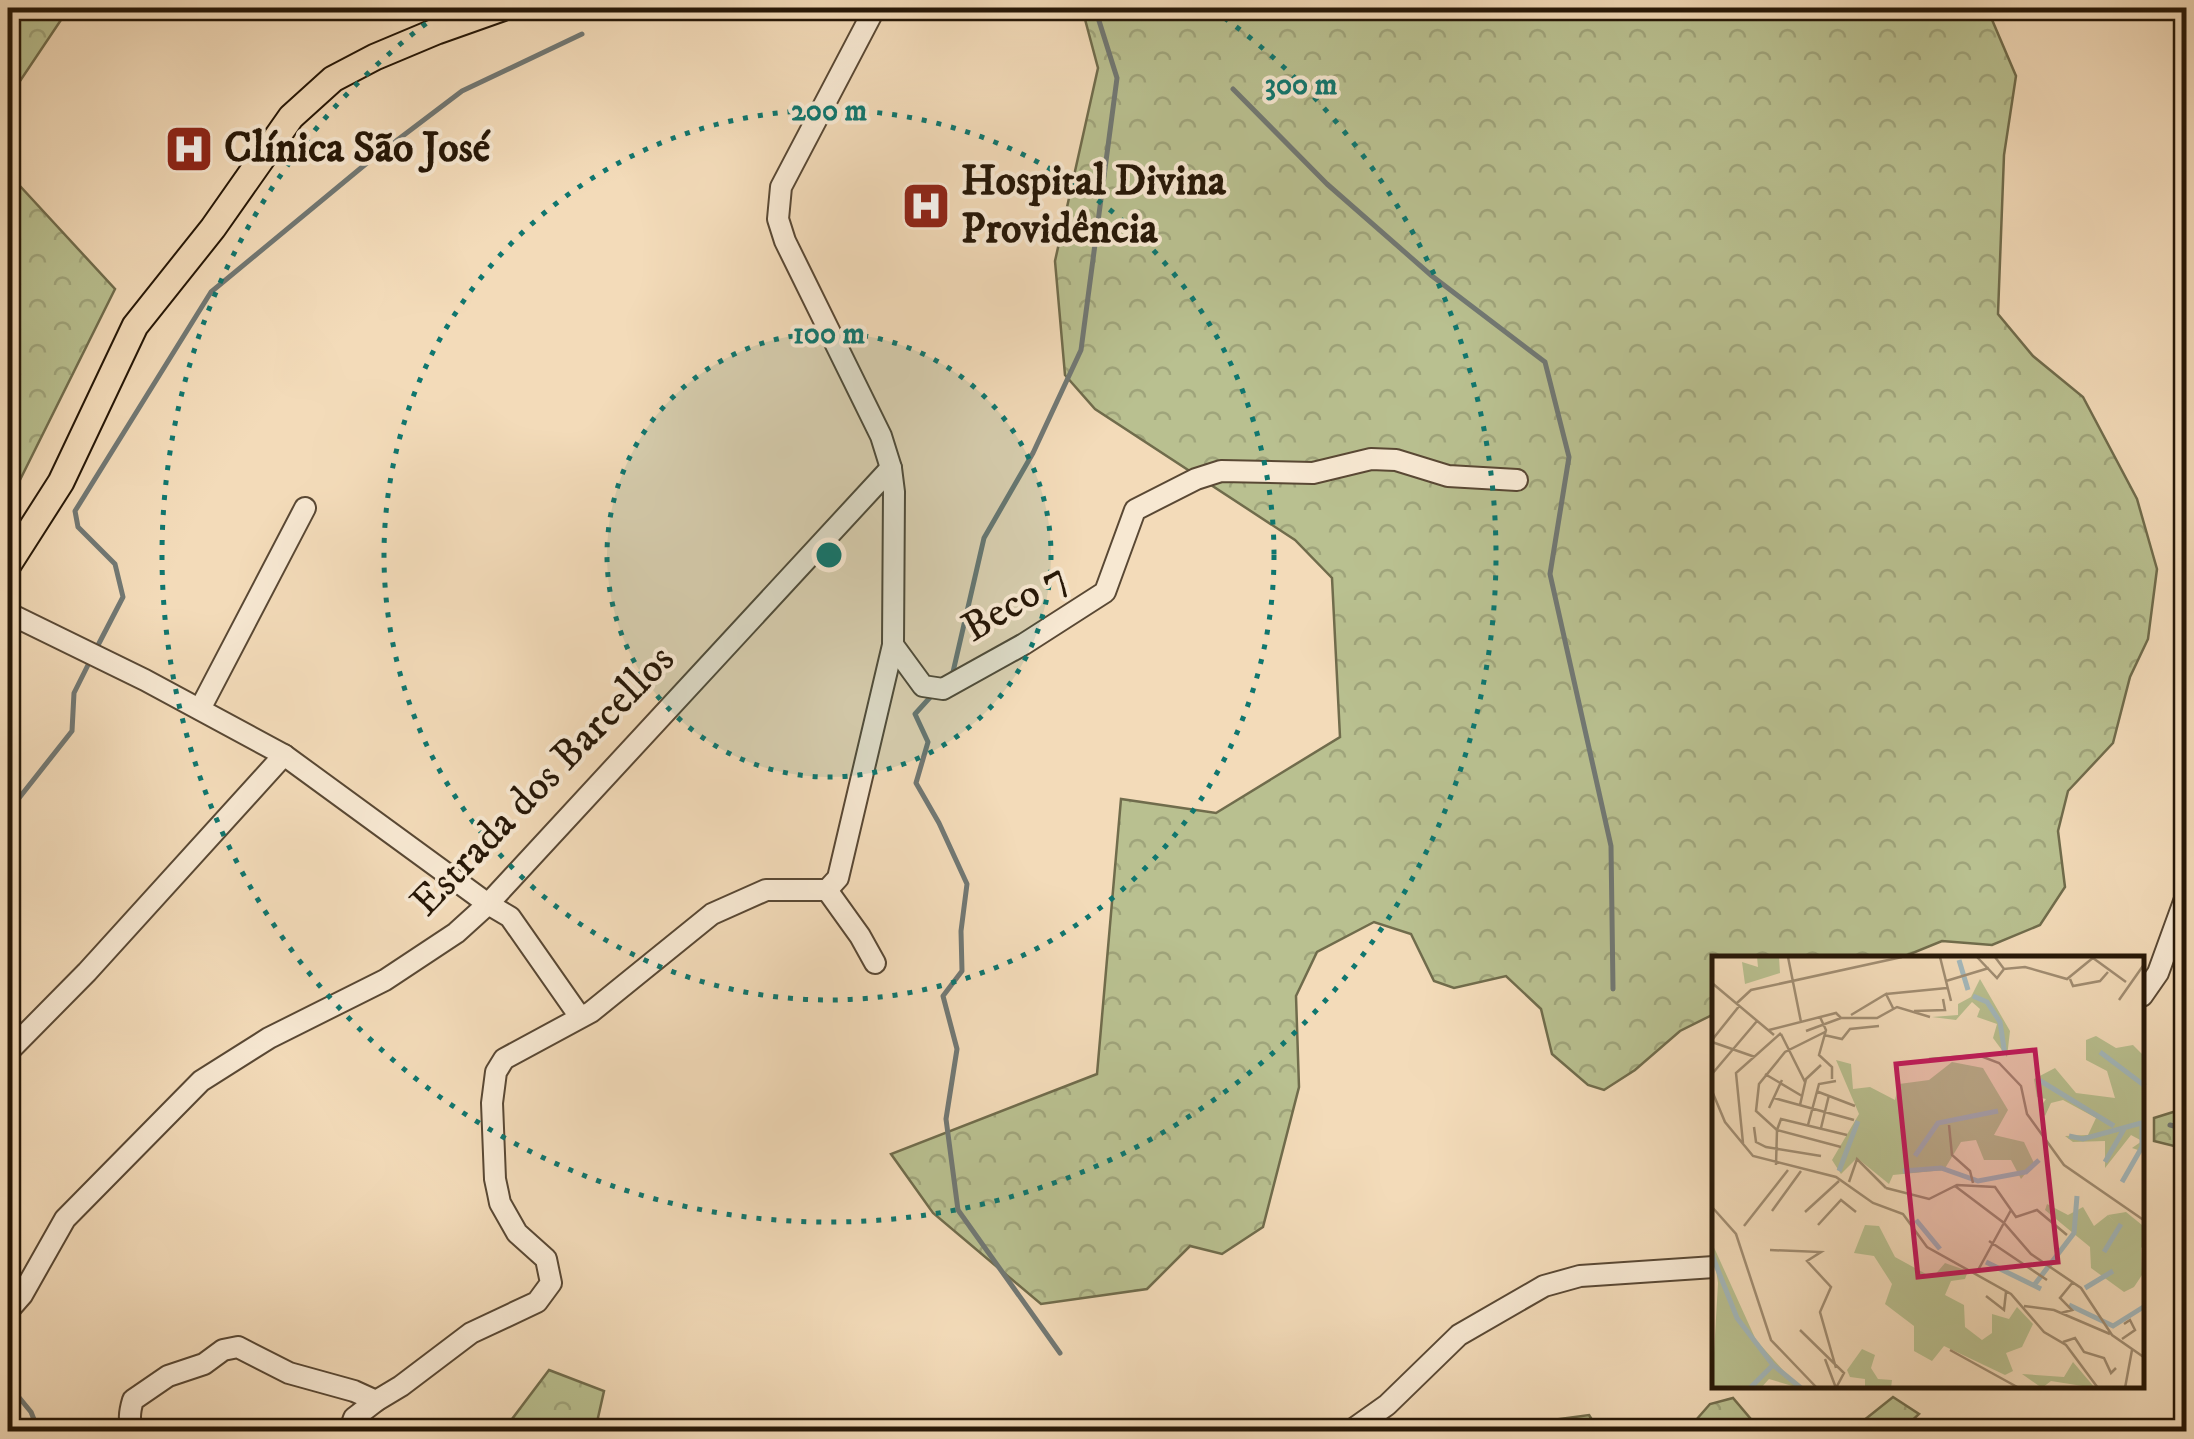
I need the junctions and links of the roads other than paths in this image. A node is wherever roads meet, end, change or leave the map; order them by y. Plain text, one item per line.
1 (502, 8) edge
2 (875, 8) edge
3 (891, 468) junction
4 (1517, 480) dead end
5 (305, 508) dead end
6 (8, 565) edge
7 (8, 613) edge
8 (893, 645) junction
9 (200, 708) junction
10 (284, 755) junction
11 (827, 890) junction
12 (2186, 896) edge
13 (488, 904) junction
14 (875, 964) dead end
15 (2144, 993) edge
16 (580, 1017) junction
17 (8, 1052) edge
18 (1712, 1267) edge
19 (8, 1311) edge
20 (376, 1401) junction
21 (134, 1432) edge
22 (349, 1432) edge
23 (1349, 1432) edge

1 - 6 main road
2 - 3 street
3 - 8 street
3 - 13 street, Estrada dos Barcellos
4 - 8 street, Beco 7
5 - 9 street
7 - 9 street
8 - 11 street
9 - 10 street
10 - 13 street
10 - 17 street
11 - 14 street
11 - 16 street
12 - 15 street
13 - 16 street
13 - 19 street, Estrada dos Barcellos
16 - 20 street
18 - 23 street
20 - 21 street
20 - 22 street

